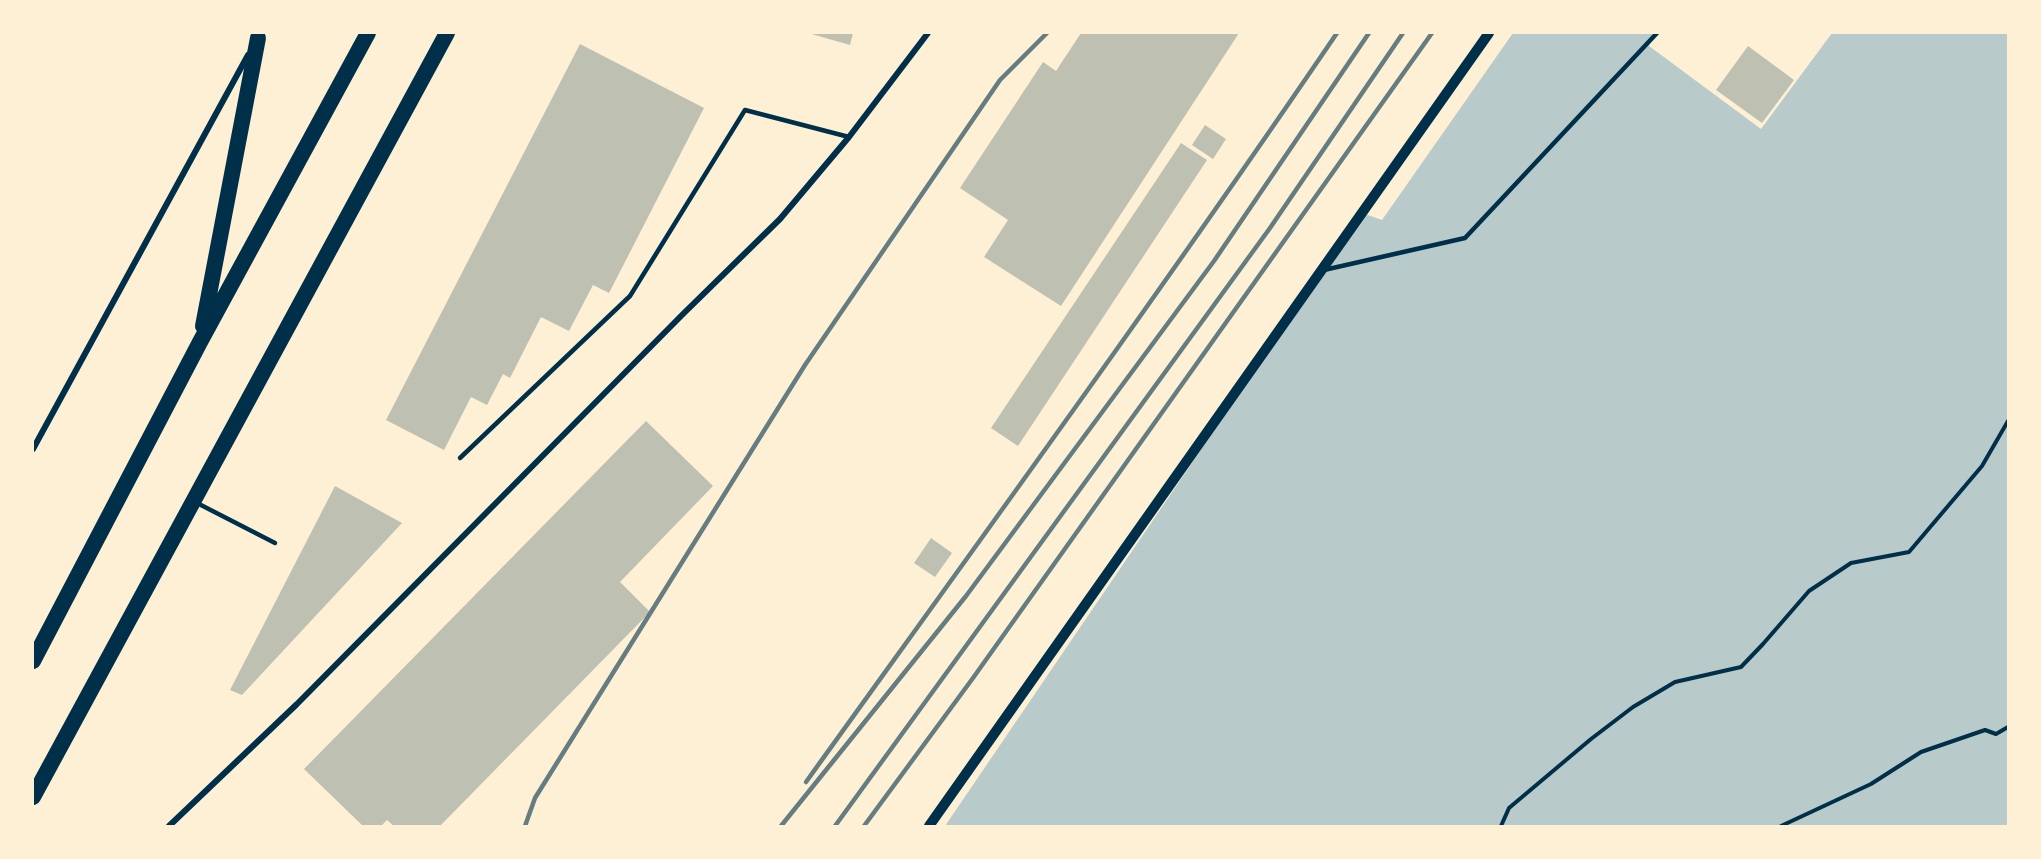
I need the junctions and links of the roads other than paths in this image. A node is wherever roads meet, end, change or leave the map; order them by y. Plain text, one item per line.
1 (368, 33) edge
2 (447, 33) edge
3 (928, 33) edge
4 (1489, 33) edge
5 (1657, 33) edge
6 (259, 35) edge
7 (849, 137) junction
8 (1321, 271) junction
9 (200, 342) junction
10 (33, 448) edge
11 (460, 458) dead end
12 (193, 501) junction
13 (274, 543) dead end
14 (33, 661) edge
15 (33, 797) edge
16 (169, 826) edge
17 (929, 826) edge

1 - 9 highway
2 - 12 highway
3 - 7 street
4 - 8 street
5 - 8 lane
6 - 9 highway
6 - 10 street
7 - 11 lane
7 - 16 street
8 - 17 street
9 - 14 highway
12 - 13 lane
12 - 15 highway

